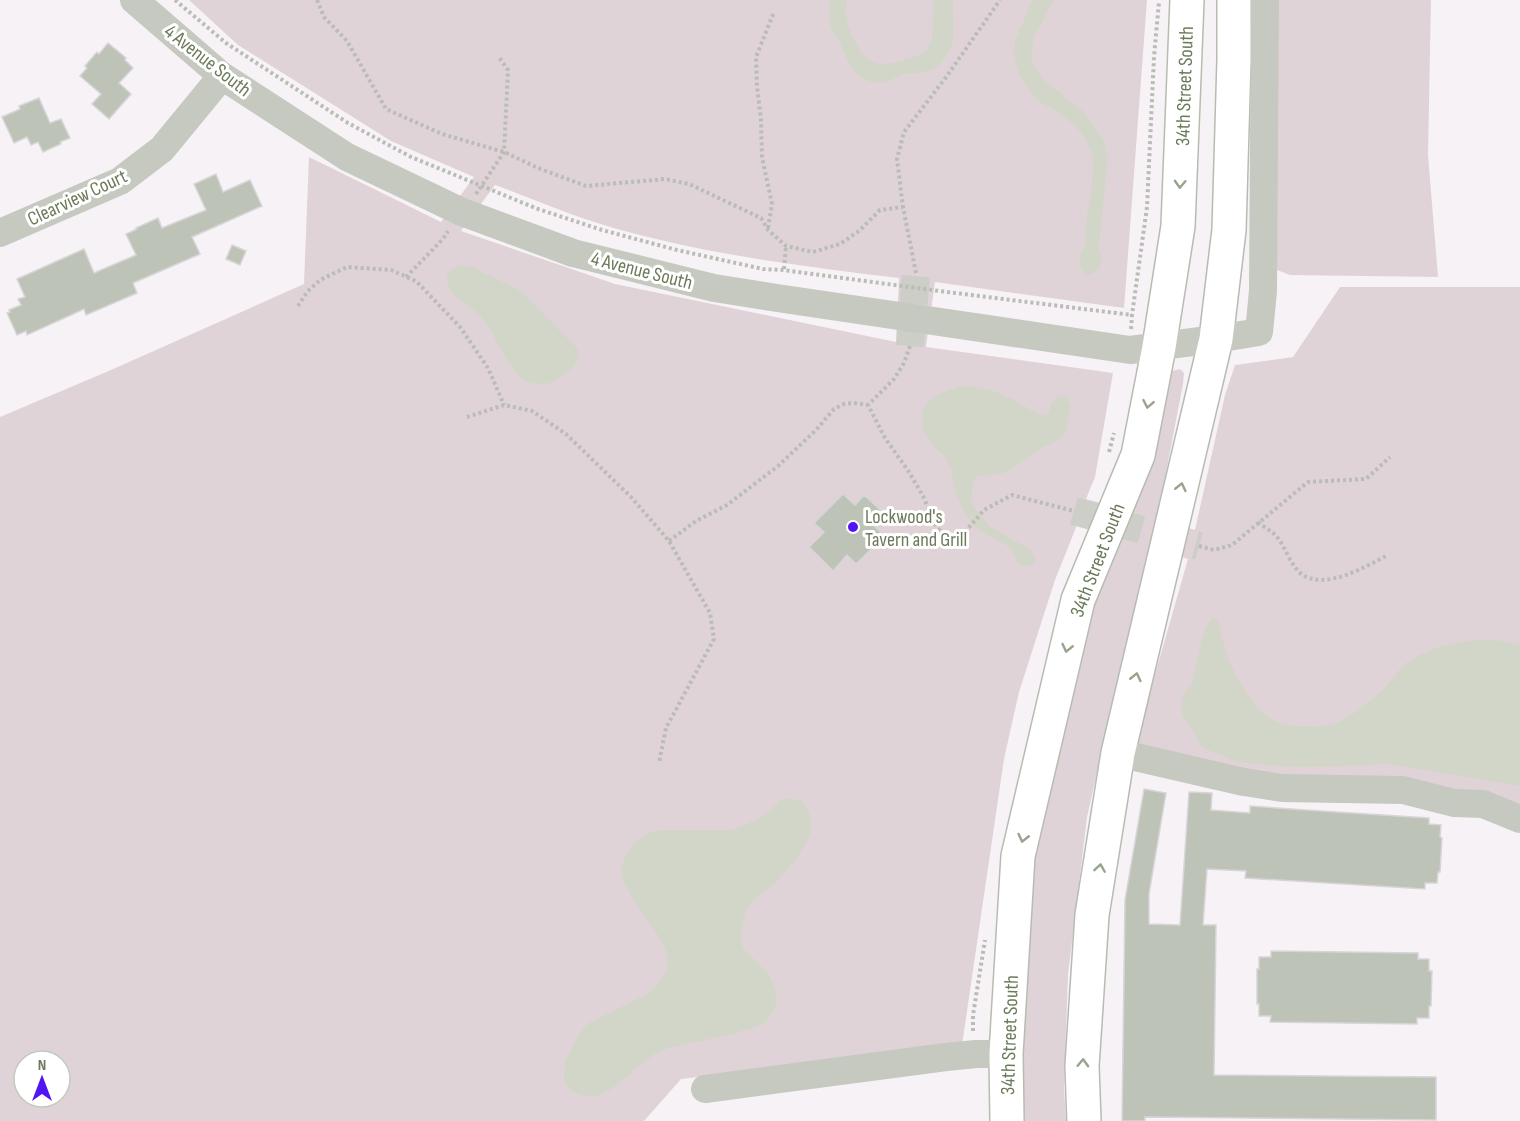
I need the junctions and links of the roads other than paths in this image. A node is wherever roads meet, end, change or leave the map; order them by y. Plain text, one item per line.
1 (134, 0) edge
2 (1187, 0) edge
3 (1234, 0) edge
4 (1264, 0) edge
5 (222, 76) junction
6 (0, 233) edge
7 (1216, 339) junction
8 (1159, 347) junction
9 (1118, 753) junction
10 (1520, 819) edge
11 (1006, 1054) junction
12 (705, 1089) dead end
13 (1007, 1121) edge
14 (1084, 1121) edge

1 - 5 street, 4 Avenue South
2 -> 8 main road, 34th Street South
3 - 7 main road
4 - 7 street, 4 Avenue South
5 - 6 street, Clearview Court
5 - 8 street, 4 Avenue South
7 - 8 street, 4 Avenue South
9 -> 7 main road
8 -> 11 main road, 34th Street South
9 - 10 street
14 -> 9 main road
11 - 12 street
11 - 13 main road, 34th Street South

